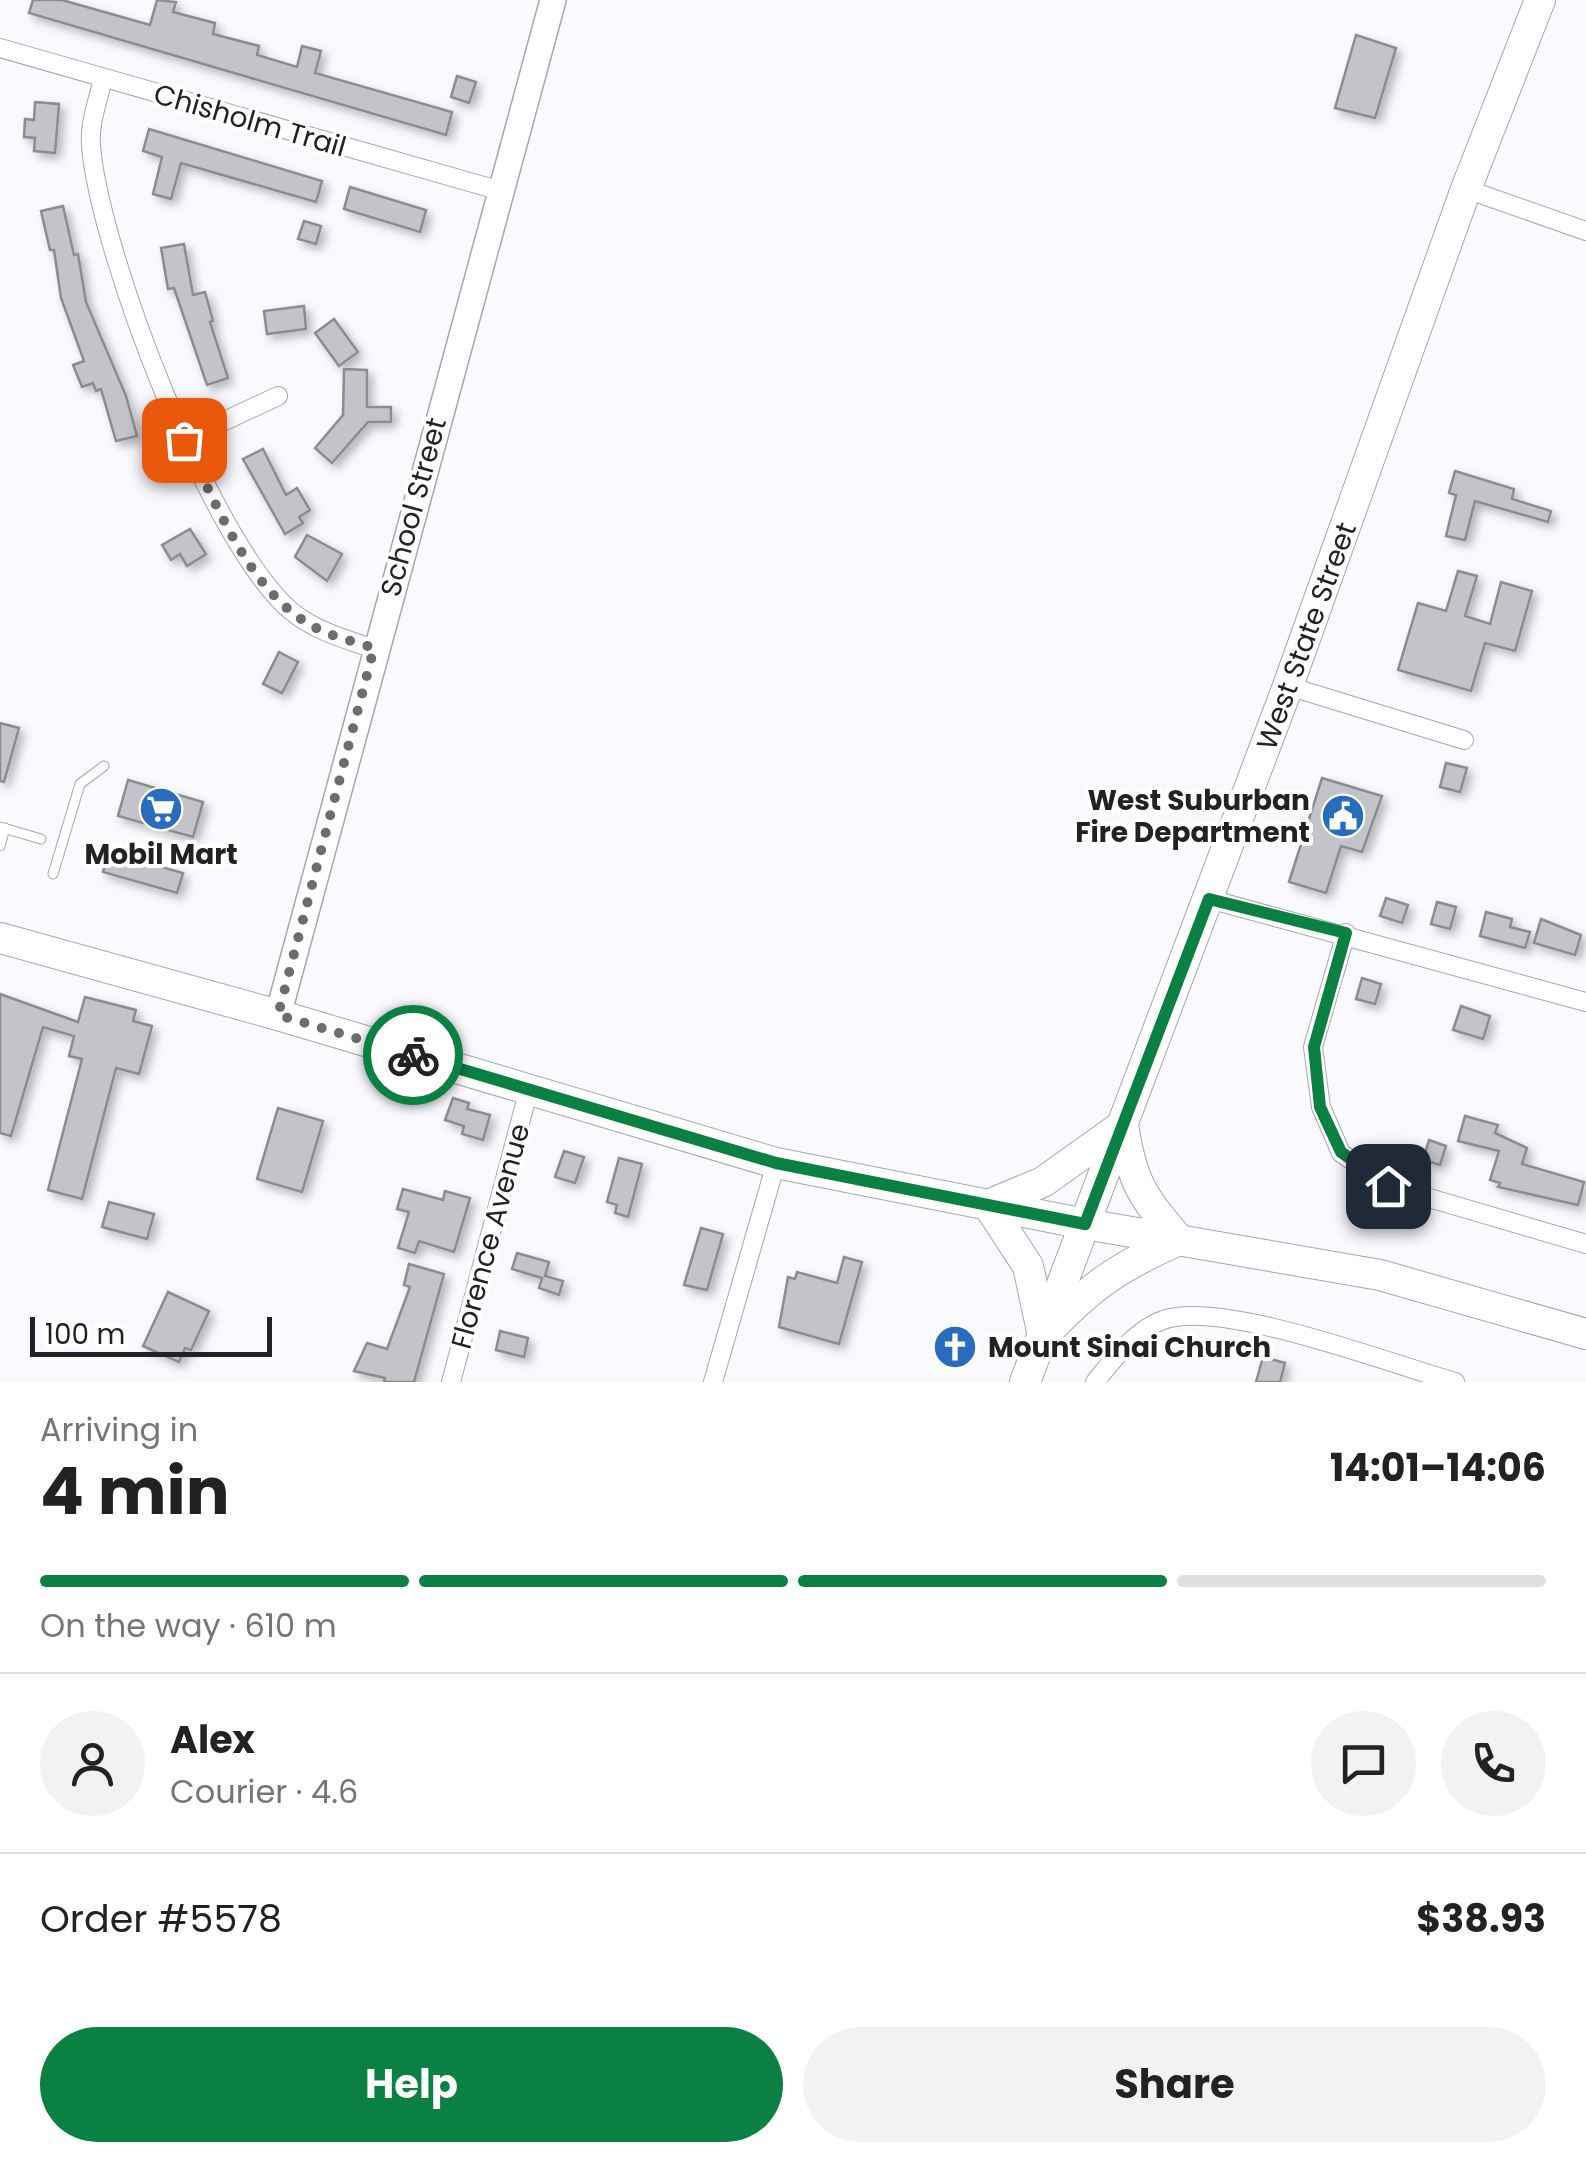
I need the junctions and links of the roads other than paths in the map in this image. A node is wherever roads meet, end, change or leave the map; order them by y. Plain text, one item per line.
1 (552, 0) edge
2 (1540, 0) edge
3 (0, 48) edge
4 (103, 79) junction
5 (1466, 190) junction
6 (501, 191) junction
7 (1586, 232) edge
8 (278, 396) dead end
9 (184, 440) junction
10 (374, 648) junction
11 (1288, 686) junction
12 (1464, 740) dead end
13 (104, 766) dead end
14 (2, 828) edge
15 (41, 838) dead end
16 (0, 846) edge
17 (53, 874) dead end
18 (1209, 899) junction
19 (1346, 933) junction
20 (0, 938) edge
21 (1586, 1002) edge
22 (278, 1015) junction
23 (529, 1089) junction
24 (1123, 1125) junction
25 (776, 1163) junction
26 (988, 1205) junction
27 (1085, 1224) junction
28 (1179, 1240) junction
29 (1586, 1244) edge
30 (1586, 1334) edge
31 (1042, 1336) junction
32 (451, 1382) edge
33 (713, 1382) edge
34 (1025, 1382) edge
35 (1095, 1382) edge
36 (1455, 1382) edge

1 - 6 main road, School Street
2 - 5 main road, West State Street
3 - 4 street, Chisholm Trail
4 - 6 street, Chisholm Trail
4 - 9 street
5 - 7 street
5 - 11 main road, West State Street
6 - 10 main road, School Street
8 - 9 street
9 - 10 street
10 - 22 main road, School Street
11 - 12 street
11 - 18 main road, West State Street
13 - 17 lane
14 - 15 lane
14 - 16 lane
18 - 19 street
18 - 24 main road, West State Street
19 - 21 street
19 - 29 street
20 - 22 main road
22 - 23 main road
23 - 25 main road
23 - 32 street, Florence Avenue
24 - 26 main road
24 - 27 main road, West State Street
24 - 28 main road
25 - 26 main road
25 - 33 street
26 - 27 main road
26 - 31 main road
27 - 28 main road
27 - 31 main road, West State Street
28 - 30 main road
28 - 31 main road
31 - 34 main road, West State Street
35 - 36 street

